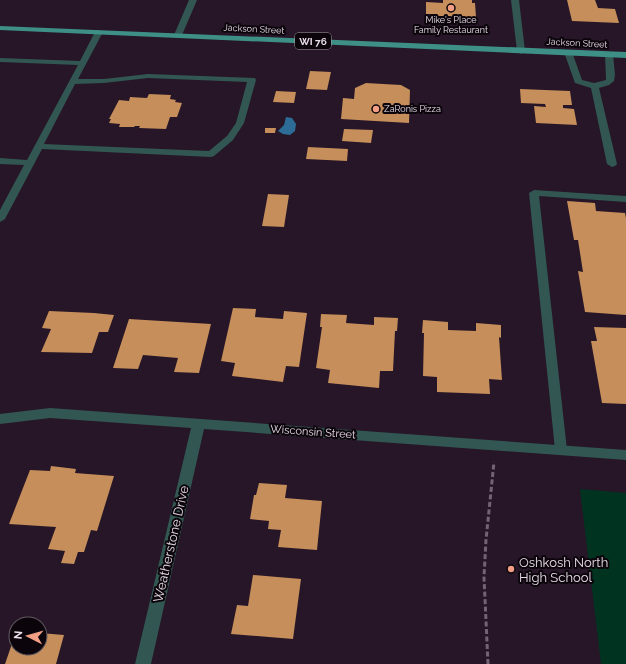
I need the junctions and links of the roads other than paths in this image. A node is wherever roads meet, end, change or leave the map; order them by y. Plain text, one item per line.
1 (192, 0) edge
2 (515, 0) edge
3 (0, 28) edge
4 (99, 32) junction
5 (178, 35) junction
6 (521, 50) junction
7 (568, 52) junction
8 (609, 54) junction
9 (626, 55) edge
10 (0, 60) edge
11 (83, 63) junction
12 (73, 82) junction
13 (595, 86) junction
14 (39, 146) junction
15 (0, 161) edge
16 (30, 163) junction
17 (612, 164) dead end
18 (626, 199) edge
19 (0, 219) edge
20 (0, 419) edge
21 (198, 424) junction
22 (561, 450) junction
23 (626, 455) edge
24 (143, 664) edge

1 - 5 lane
2 - 6 street
3 - 4 main road, Jackson Street / WI 76
4 - 5 main road, Jackson Street / WI 76
4 - 11 lane
5 - 6 main road, Jackson Street / WI 76
6 - 7 main road, Jackson Street / WI 76
7 - 8 main road, Jackson Street / WI 76
7 - 13 lane
8 - 9 main road, Jackson Street / WI 76
8 - 13 lane
10 - 11 lane
11 - 12 lane
12 - 14 lane
12 - 14 lane
13 - 17 lane
14 - 16 lane
15 - 16 lane
16 - 19 lane
18 - 22 lane
20 - 21 street, Wisconsin Street
21 - 22 street, Wisconsin Street
21 - 24 street, Weatherstone Drive
22 - 23 street, Wisconsin Street

